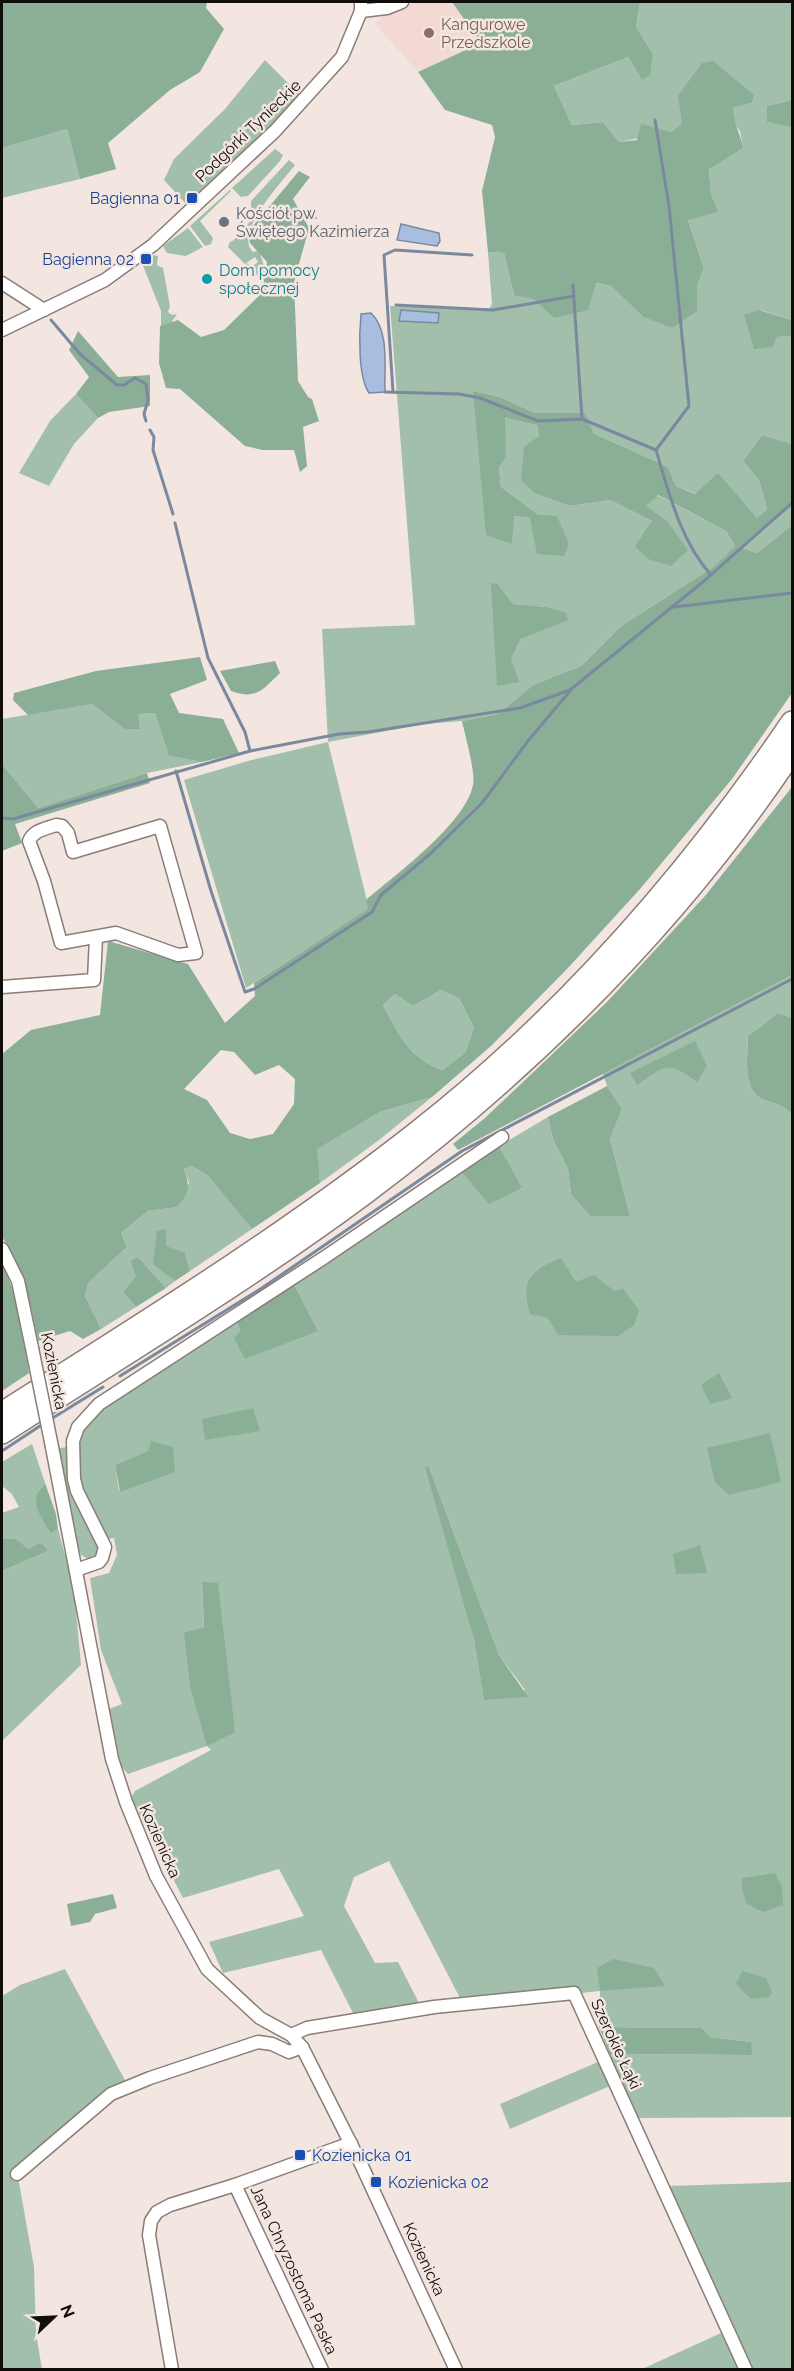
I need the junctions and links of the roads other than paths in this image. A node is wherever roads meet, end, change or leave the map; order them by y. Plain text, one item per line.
1 (402, 2) edge
2 (361, 6) edge
3 (2, 283) edge
4 (44, 310) junction
5 (2, 330) edge
6 (792, 722) edge
7 (792, 752) edge
8 (96, 936) junction
9 (2, 987) edge
10 (502, 1137) dead end
11 (2, 1249) edge
12 (2, 1413) edge
13 (2, 1433) edge
14 (76, 1570) junction
15 (291, 2035) junction
16 (302, 2047) junction
17 (351, 2143) junction
18 (17, 2174) dead end
19 (235, 2185) junction
20 (172, 2370) edge
21 (322, 2370) edge
22 (456, 2370) edge
23 (746, 2370) edge

1 - 2 street
2 - 4 street, Podgórki Tynieckie
3 - 4 street
4 - 5 street, Podgórki Tynieckie
6 - 12 highway
7 - 13 highway
8 - 8 street
8 - 9 street
10 - 14 street
11 - 14 street, Kozienicka, bridge
14 - 15 street, Kozienicka
15 - 16 street, Kozienicka
15 - 23 street, Szerokie Łąki
16 - 17 street, Kozienicka
16 - 18 street
17 - 19 street
17 - 22 street, Kozienicka
19 - 20 street
19 - 21 street, Jana Chryzostoma Paska

